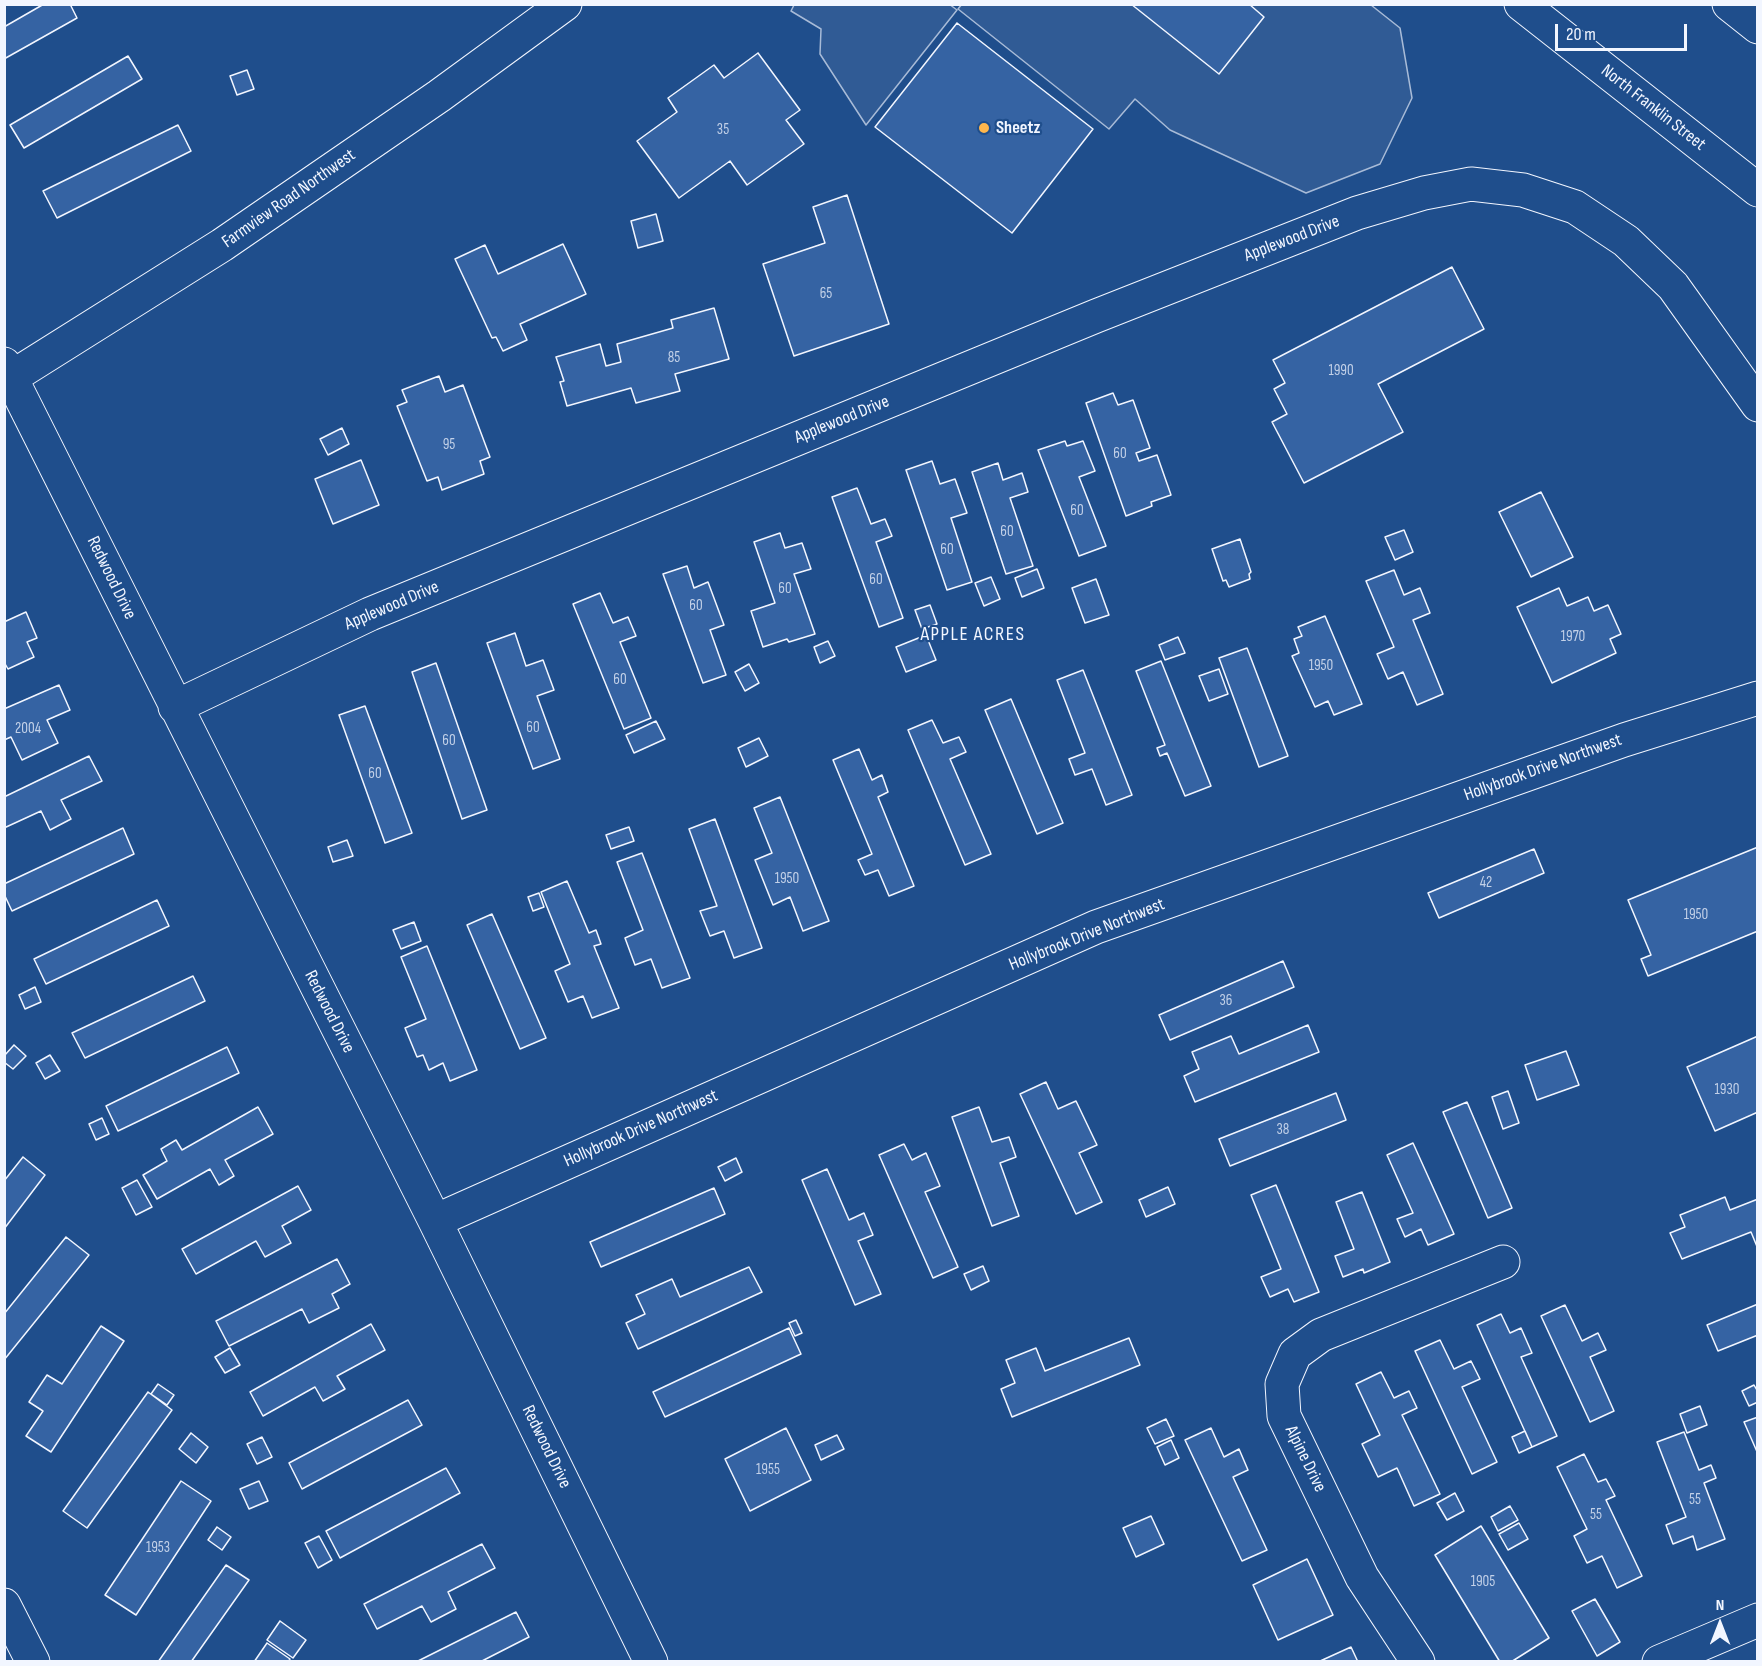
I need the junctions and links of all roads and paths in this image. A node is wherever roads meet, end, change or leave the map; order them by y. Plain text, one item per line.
1 (565, 4) edge
2 (1521, 4) edge
3 (1729, 4) edge
4 (1758, 27) edge
5 (1758, 190) edge
6 (7, 375) edge
7 (1758, 405) edge
8 (1758, 698) edge
9 (175, 707) junction
10 (435, 1221) junction
11 (1503, 1262) dead end
12 (4, 1605) edge
13 (1758, 1620) edge
14 (33, 1662) edge
15 (651, 1662) edge
16 (1418, 1662) edge
17 (1659, 1662) edge

1 - 6 street, Farmview Road Northwest
2 - 5 street, North Franklin Street
3 - 4 street
6 - 9 street, Redwood Drive
7 - 9 street, Applewood Drive
8 - 10 street, Hollybrook Drive Northwest
9 - 10 street, Redwood Drive
10 - 15 street, Redwood Drive
11 - 16 street, Alpine Drive
12 - 14 street
13 - 17 street

